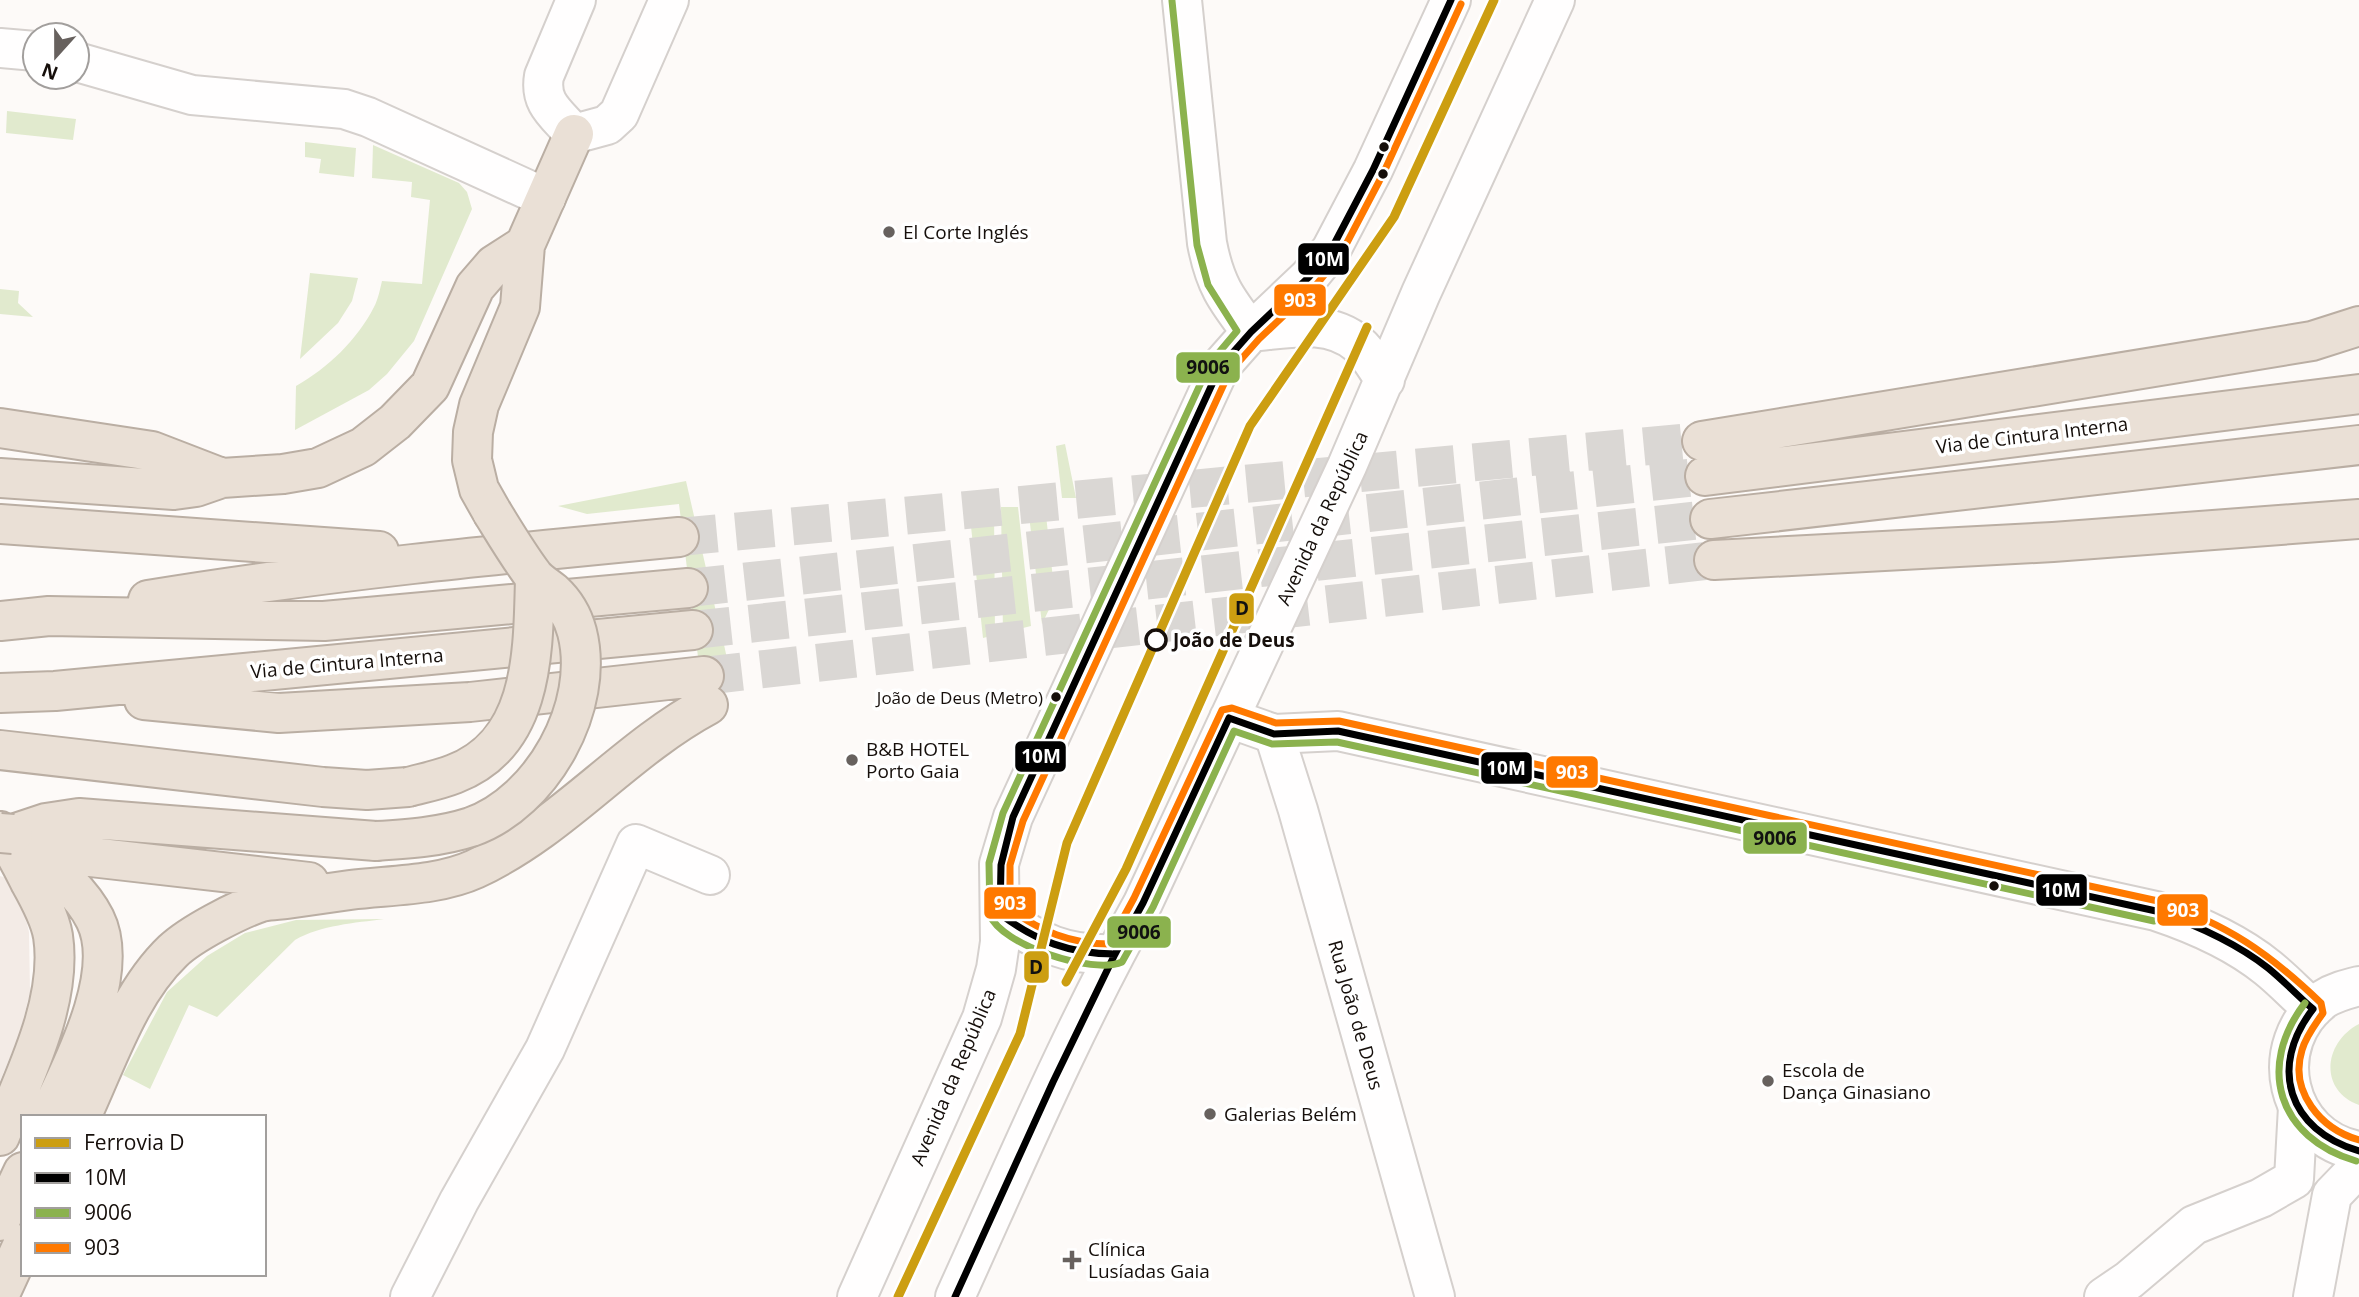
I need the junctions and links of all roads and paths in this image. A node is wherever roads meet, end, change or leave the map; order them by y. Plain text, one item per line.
1 (576, 0) edge
2 (602, 0) edge
3 (669, 0) edge
4 (1182, 0) edge
5 (1451, 0) edge
6 (1555, 0) edge
7 (0, 48) edge
8 (21, 50) edge
9 (91, 66) edge
10 (574, 134) junction
11 (546, 198) junction
12 (525, 245) junction
13 (2359, 326) edge
14 (1251, 332) junction
15 (1385, 380) junction
16 (2359, 394) edge
17 (0, 428) edge
18 (2359, 444) edge
19 (0, 478) edge
20 (222, 478) junction
21 (1710, 519) tunnel mouth
22 (2359, 519) edge
23 (0, 524) edge
24 (679, 537) tunnel mouth
25 (465, 558) junction
26 (1714, 560) tunnel mouth
27 (535, 578) junction
28 (688, 588) tunnel mouth
29 (49, 616) junction
30 (0, 621) edge
31 (693, 630) tunnel mouth
32 (55, 691) junction
33 (0, 693) edge
34 (1230, 718) junction
35 (1274, 734) junction
36 (0, 750) edge
37 (4, 833) edge
38 (710, 875) dead end
39 (367, 888) junction
40 (1000, 914) junction
41 (1115, 954) junction
42 (2343, 988) edge
43 (2298, 1107) junction
44 (49, 1115) edge
45 (82, 1115) edge
46 (0, 1136) edge
47 (2359, 1151) edge
48 (2359, 1167) edge
49 (21, 1176) edge
50 (2294, 1179) junction
51 (2332, 1195) junction
52 (0, 1221) edge
53 (21, 1248) edge
54 (0, 1294) edge
55 (411, 1297) edge
56 (857, 1297) edge
57 (955, 1297) edge
58 (1435, 1297) edge
59 (2104, 1297) edge
60 (2313, 1297) edge

1 - 10 main road
2 - 10 main road
3 - 10 main road
4 - 14 main road
5 - 14 main road, Avenida da República
6 - 15 main road, Avenida da República
7 - 8 main road
9 - 11 main road
10 - 11 highway
11 - 12 highway
12 - 20 highway
12 - 27 highway, bridge
13 - 16 highway, Via de Cintura Interna
14 - 15 main road
14 - 40 main road, Avenida da República
15 - 34 main road, Avenida da República
17 - 20 highway
18 - 21 highway
19 - 20 highway
22 - 26 highway
23 - 25 highway
24 - 25 highway
25 - 29 highway
27 - 36 highway, bridge
27 - 37 highway, bridge
28 - 29 highway
29 - 30 highway
31 - 32 highway, Via de Cintura Interna
32 - 33 highway, Via de Cintura Interna
32 - 39 highway
34 - 35 main road
34 - 41 main road, Avenida da República
35 - 42 main road
35 - 58 main road, Rua João de Deus
37 - 39 highway
37 - 44 highway
37 - 46 highway
38 - 55 main road
39 - 45 highway
40 - 41 main road
40 - 56 main road, Avenida da República
41 - 57 main road, Avenida da República
42 - 43 main road
43 - 47 main road
43 - 50 main road
48 - 51 main road
49 - 52 highway
50 - 51 main road
50 - 59 main road
51 - 60 main road
53 - 54 highway

